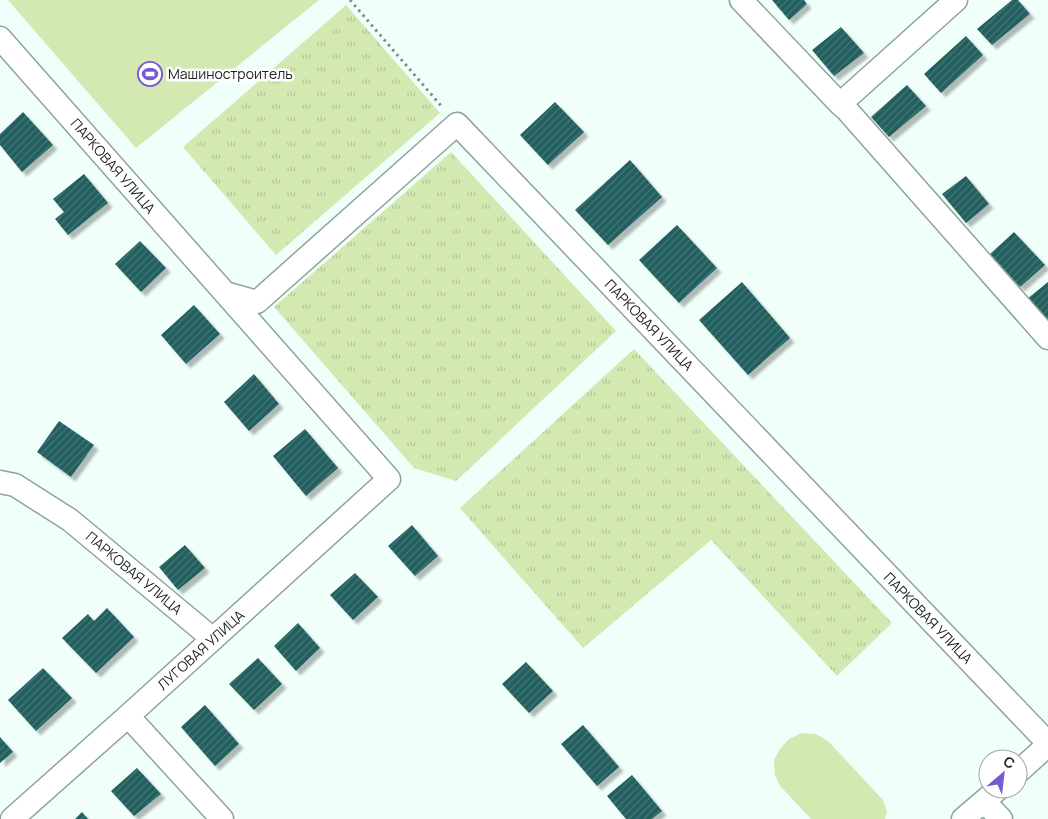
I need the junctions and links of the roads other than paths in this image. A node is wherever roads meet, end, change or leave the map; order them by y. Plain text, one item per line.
1 (741, 0) edge
2 (956, 0) edge
3 (0, 38) edge
4 (840, 104) junction
5 (225, 293) junction
6 (1048, 338) edge
7 (390, 479) joint
8 (0, 482) edge
9 (213, 639) junction
10 (128, 716) junction
11 (1048, 744) edge
12 (1028, 763) edge
13 (986, 799) edge
14 (993, 799) edge
15 (12, 819) edge
16 (222, 819) edge
17 (963, 819) edge
18 (1001, 819) edge

1 - 4 street
2 - 4 street
3 - 5 street, ПАРКОВАЯ УЛИЦА
4 - 6 street
5 - 7 street, ПАРКОВАЯ УЛИЦА
5 - 11 street, ПАРКОВАЯ УЛИЦА
7 - 9 street, ЛУГОВАЯ УЛИЦА
8 - 9 street, ПАРКОВАЯ УЛИЦА
9 - 10 street, ЛУГОВАЯ УЛИЦА
10 - 15 street, ЛУГОВАЯ УЛИЦА
10 - 16 street
11 - 12 street
13 - 17 street
14 - 18 street

